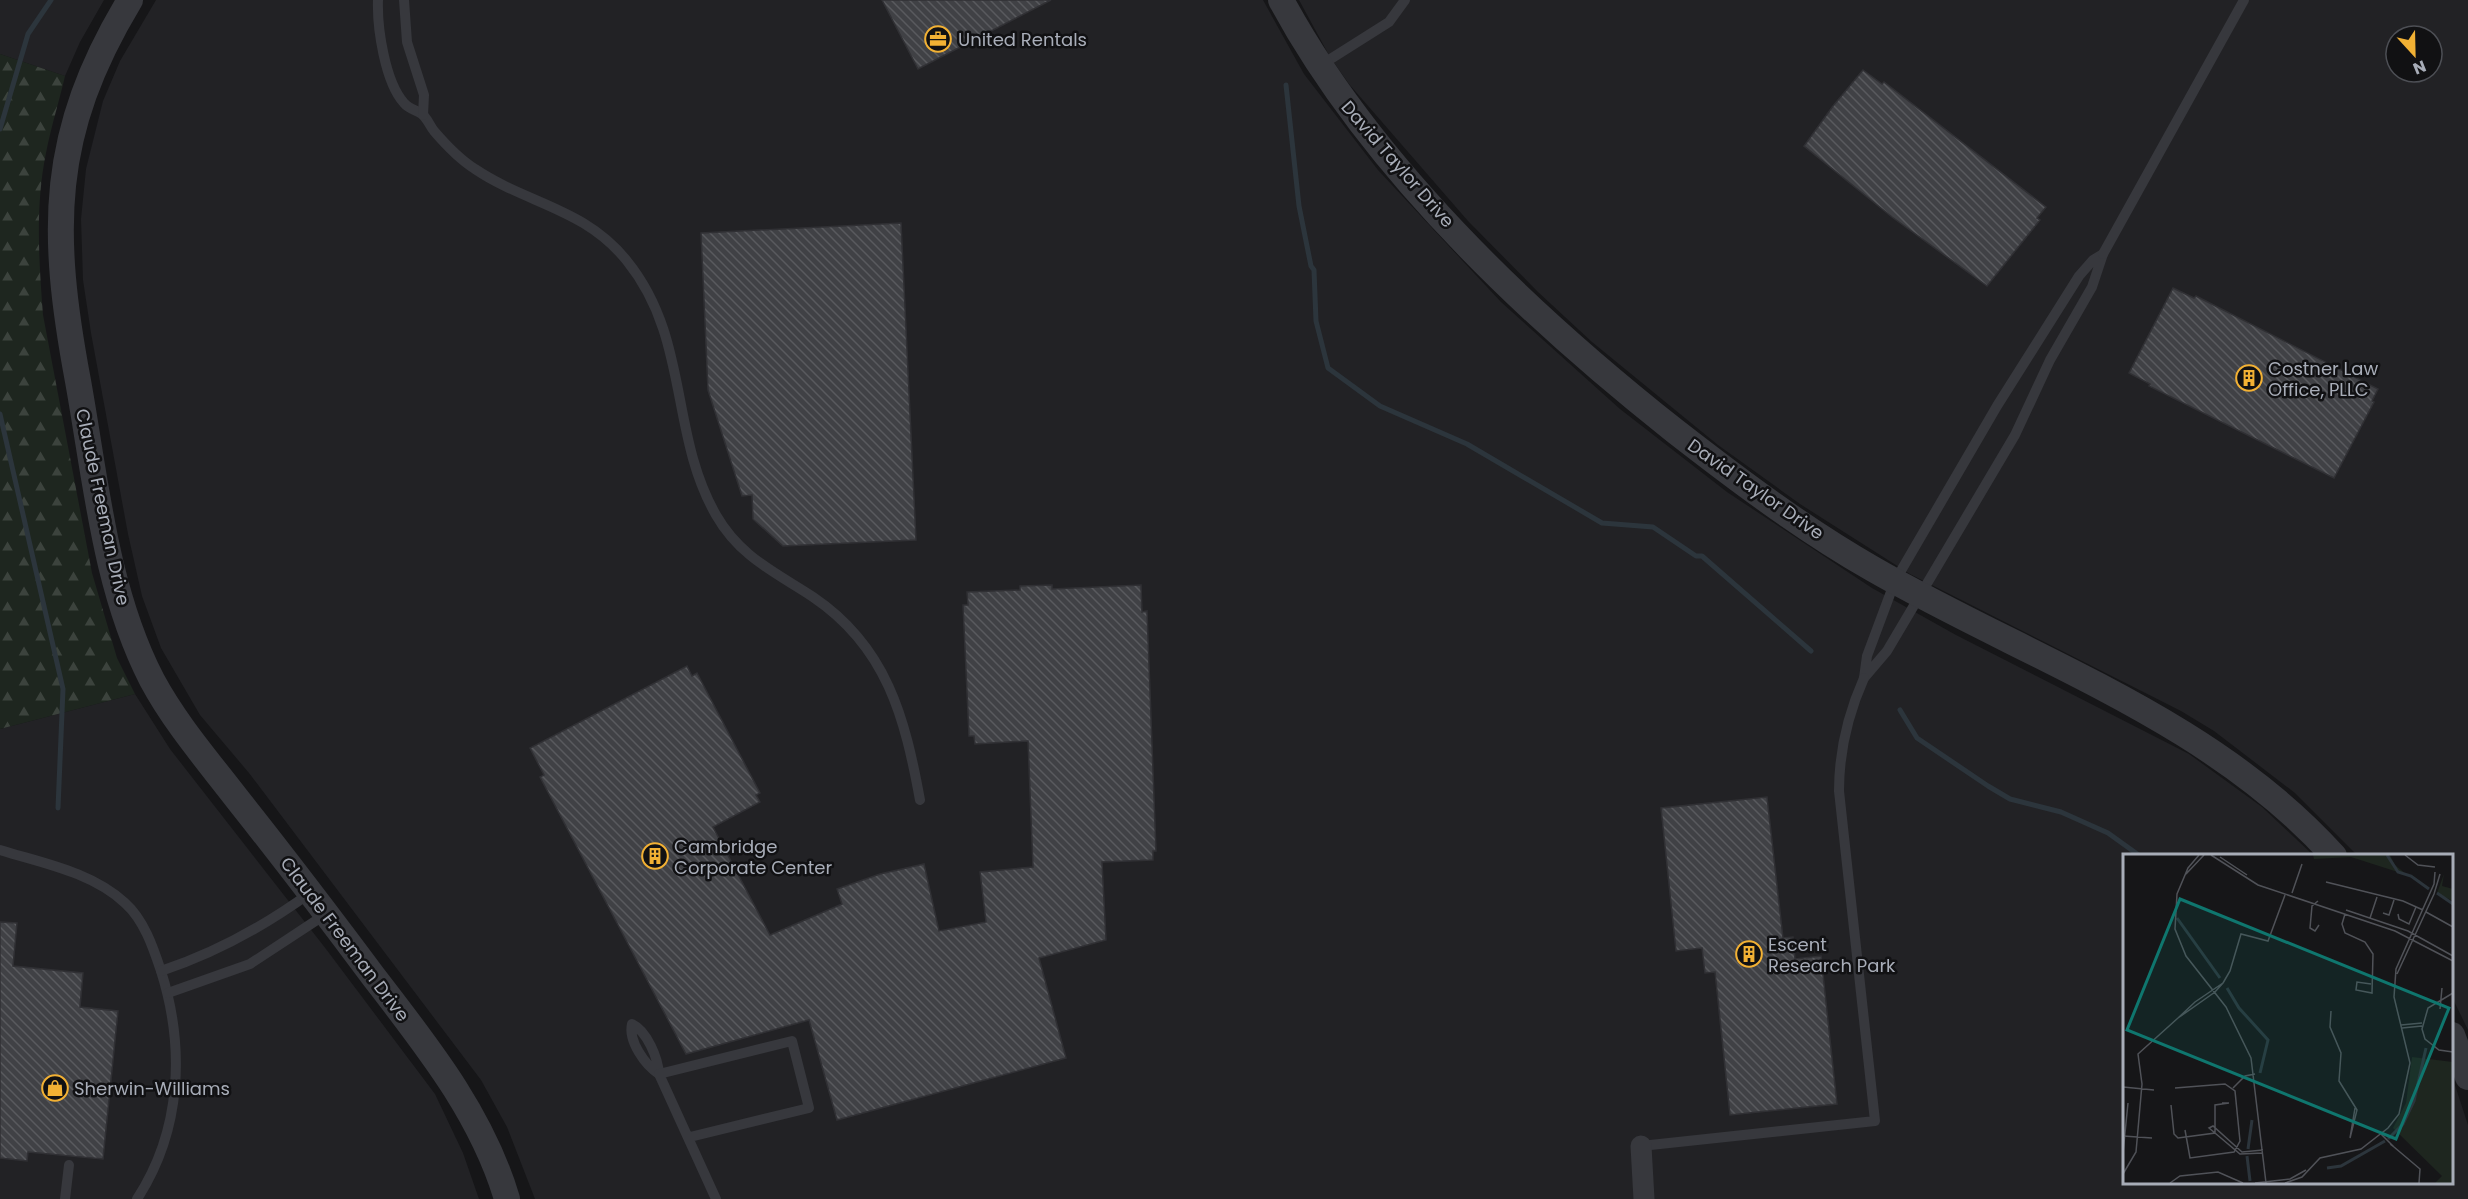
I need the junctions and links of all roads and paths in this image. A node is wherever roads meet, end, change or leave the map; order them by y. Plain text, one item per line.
1 (130, 0) edge
2 (378, 0) edge
3 (404, 0) edge
4 (1281, 0) edge
5 (1405, 0) edge
6 (2244, 0) edge
7 (1319, 66) junction
8 (423, 115) junction
9 (2103, 254) junction
10 (1894, 581) junction
11 (1921, 595) junction
12 (1864, 678) junction
13 (920, 800) dead end
14 (0, 850) edge
15 (2333, 854) edge
16 (310, 892) junction
17 (326, 914) junction
18 (161, 971) junction
19 (168, 993) junction
20 (2453, 1040) edge
21 (2468, 1077) edge
22 (690, 1137) junction
23 (1641, 1146) joint
24 (69, 1165) dead end
25 (65, 1199) edge
26 (137, 1199) edge
27 (507, 1199) edge
28 (716, 1199) edge
29 (1644, 1199) edge

1 - 16 street, Claude Freeman Drive
2 - 8 lane
3 - 8 lane
4 - 7 street, David Taylor Drive
5 - 7 lane
6 - 9 lane
7 - 10 street, David Taylor Drive
8 - 13 lane
9 - 10 lane
9 - 11 lane
10 - 11 street, David Taylor Drive
10 - 12 lane
11 - 12 lane
11 - 15 street, David Taylor Drive
12 - 23 lane
14 - 18 lane
16 - 17 street, Claude Freeman Drive
16 - 18 lane
17 - 19 lane
17 - 27 street, Claude Freeman Drive
18 - 19 lane
19 - 26 lane
20 - 21 street
22 - 22 lane
22 - 28 lane
23 - 29 street
24 - 25 lane

